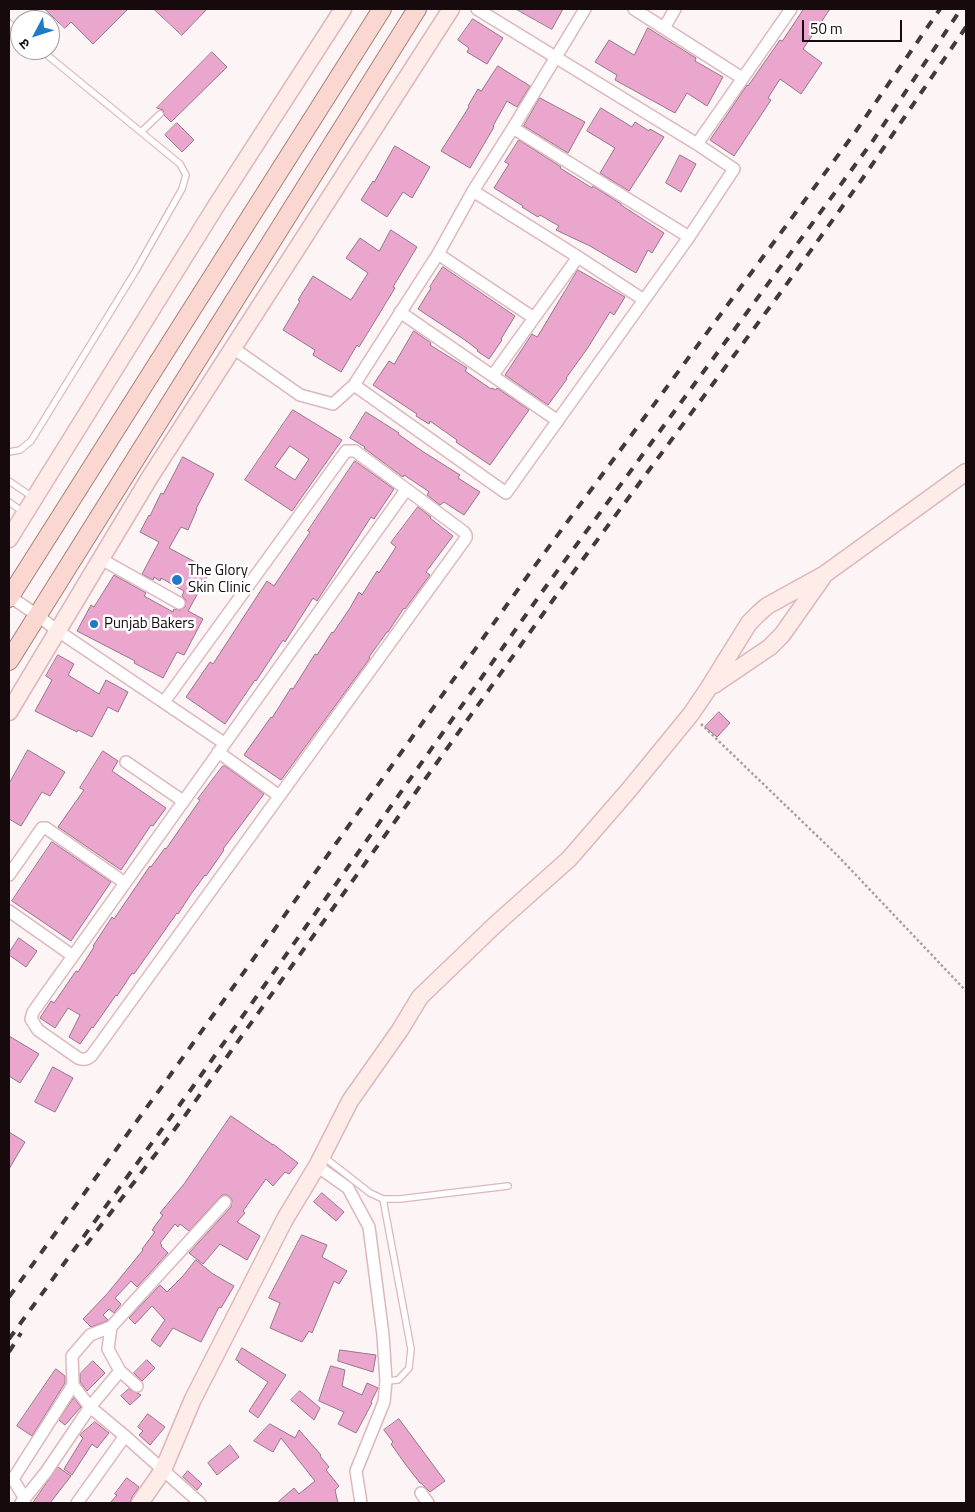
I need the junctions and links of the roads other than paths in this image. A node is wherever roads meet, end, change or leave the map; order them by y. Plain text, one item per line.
1 (344, 9) edge
2 (382, 9) edge
3 (416, 9) edge
4 (451, 9) edge
5 (476, 9) edge
6 (585, 9) edge
7 (634, 9) edge
8 (676, 9) edge
9 (791, 9) edge
10 (664, 28) junction
11 (555, 57) junction
12 (53, 60) edge
13 (742, 78) junction
14 (160, 114) dead end
15 (513, 128) junction
16 (141, 132) junction
17 (697, 144) junction
18 (473, 191) junction
19 (689, 237) junction
20 (438, 254) junction
21 (578, 257) junction
22 (644, 300) junction
23 (400, 312) junction
24 (534, 318) junction
25 (233, 348) junction
26 (493, 375) junction
27 (354, 385) junction
28 (558, 421) junction
29 (9, 452) edge
30 (966, 472) edge
31 (9, 481) edge
32 (406, 490) junction
33 (35, 498) junction
34 (9, 502) edge
35 (25, 513) junction
36 (9, 539) edge
37 (101, 559) junction
38 (826, 574) junction
39 (9, 597) edge
40 (179, 604) dead end
41 (37, 614) junction
42 (58, 631) junction
43 (9, 661) edge
44 (708, 689) junction
45 (164, 702) junction
46 (9, 712) edge
47 (221, 748) junction
48 (126, 762) dead end
49 (278, 795) junction
50 (183, 801) junction
51 (9, 875) edge
52 (125, 883) junction
53 (9, 911) edge
54 (73, 956) junction
55 (320, 1161) junction
56 (508, 1186) dead end
57 (383, 1200) junction
58 (225, 1202) dead end
59 (111, 1327) junction
60 (120, 1371) junction
61 (386, 1381) junction
62 (73, 1385) junction
63 (137, 1386) dead end
64 (90, 1407) junction
65 (126, 1436) junction
66 (163, 1470) junction
67 (421, 1493) dead end
68 (23, 1501) edge
69 (77, 1503) edge
70 (140, 1503) edge
71 (200, 1503) edge
72 (361, 1503) edge
73 (428, 1503) edge

1 - 33 street
2 - 39 main road
3 - 41 main road
4 - 25 street
5 - 11 street
6 - 11 street
7 - 10 street
8 - 10 street
9 - 13 street
10 - 13 street
11 - 15 street
11 - 17 street
12 - 16 lane
13 - 17 street
14 - 16 lane
15 - 18 street
15 - 19 street
16 - 29 lane
17 - 19 street
18 - 20 street
18 - 21 street
19 - 22 street
20 - 23 street
20 - 24 street
21 - 22 street
21 - 24 street
22 - 28 street
23 - 26 street
23 - 27 street
24 - 26 street
25 - 27 street
25 - 37 street
26 - 28 street
27 - 28 street
30 - 38 street
31 - 33 lane
32 - 45 street
32 - 47 street
32 - 49 street
33 - 35 street
34 - 35 lane
35 - 36 street
37 - 40 street
37 - 42 street
38 - 44 street
38 - 44 street
39 - 41 street
41 - 42 street
41 - 43 main road
42 - 45 street
42 - 46 street
44 - 55 street
45 - 47 street
47 - 49 street
47 - 50 street
48 - 50 street
49 - 54 street
50 - 52 street
51 - 52 street
52 - 54 street
53 - 54 street
55 - 57 lane
55 - 61 street
55 - 66 street
56 - 57 lane
57 - 61 lane
58 - 59 street
59 - 60 street
59 - 62 street
60 - 63 street
60 - 64 street
61 - 72 street
62 - 64 street
62 - 68 street
64 - 65 street
64 - 68 street
65 - 66 street
65 - 69 street
66 - 70 street
66 - 71 street
67 - 73 street

